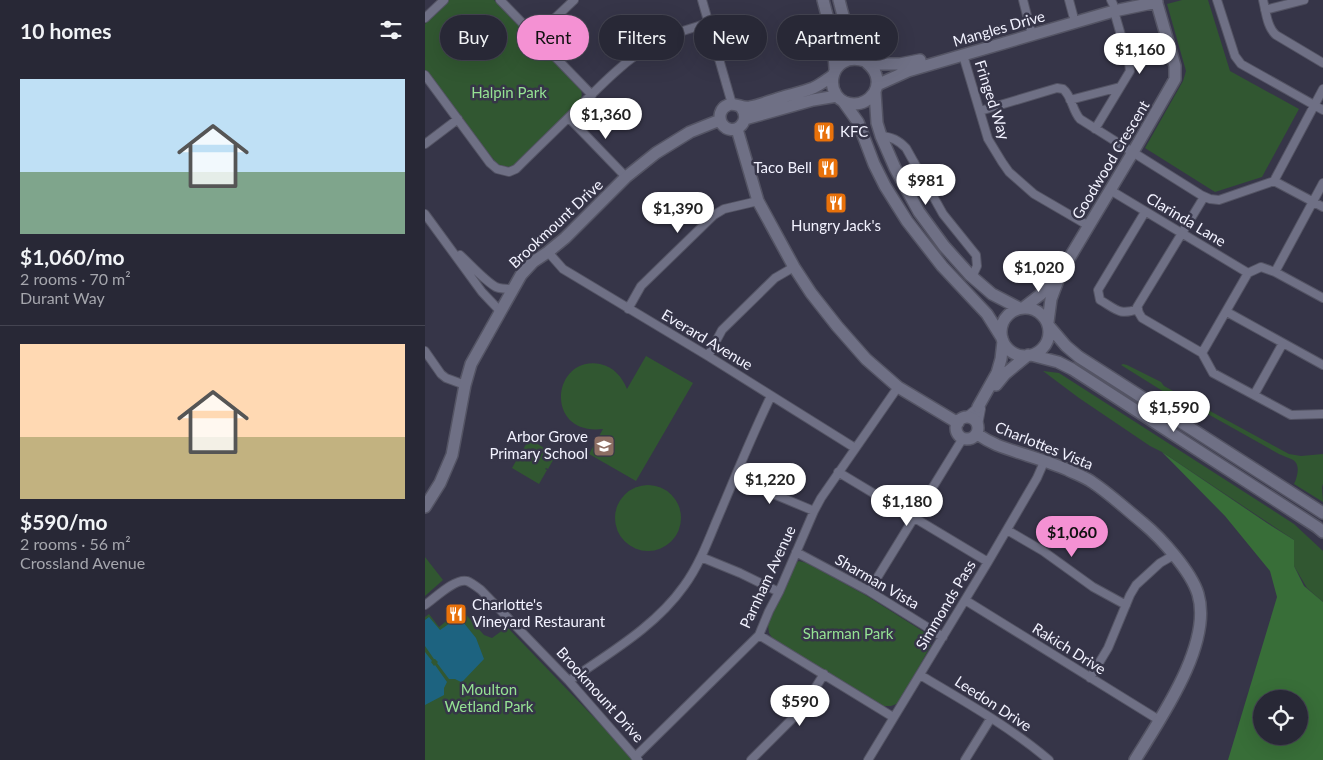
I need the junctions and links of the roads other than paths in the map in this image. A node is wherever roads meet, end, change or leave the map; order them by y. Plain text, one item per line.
1 (444, 0) edge
2 (500, 0) edge
3 (574, 0) edge
4 (702, 0) edge
5 (823, 0) edge
6 (839, 0) edge
7 (1023, 0) edge
8 (1069, 0) edge
9 (1128, 0) edge
10 (1217, 0) edge
11 (1263, 0) edge
12 (1304, 0) edge
13 (1158, 1) edge
14 (1113, 5) edge
15 (1265, 10) junction
16 (558, 15) edge
17 (706, 15) edge
18 (1073, 16) junction
19 (425, 18) edge
20 (517, 18) edge
21 (694, 28) edge
22 (1032, 31) junction
23 (963, 55) junction
24 (558, 60) edge
25 (721, 60) edge
26 (867, 62) junction
27 (921, 63) junction
28 (1323, 63) edge
29 (834, 72) junction
30 (425, 75) edge
31 (1120, 87) junction
32 (876, 89) junction
33 (1323, 89) edge
34 (592, 95) junction
35 (840, 98) junction
36 (1070, 100) junction
37 (1314, 105) junction
38 (737, 106) junction
39 (980, 110) junction
40 (1323, 110) edge
41 (569, 118) junction
42 (458, 119) junction
43 (745, 119) junction
44 (720, 120) junction
45 (737, 128) junction
46 (1095, 128) junction
47 (881, 136) junction
48 (425, 144) edge
49 (1133, 152) junction
50 (626, 177) junction
51 (1274, 181) junction
52 (1323, 182) edge
53 (1110, 190) junction
54 (1204, 196) junction
55 (758, 200) junction
56 (1313, 202) junction
57 (1323, 207) edge
58 (1145, 212) junction
59 (425, 214) edge
60 (1089, 226) junction
61 (1182, 234) junction
62 (447, 244) junction
63 (548, 252) junction
64 (795, 267) junction
65 (1061, 272) junction
66 (1275, 272) junction
67 (1248, 273) junction
68 (972, 277) junction
69 (512, 289) junction
70 (1323, 298) edge
71 (1021, 308) junction
72 (628, 309) junction
73 (1138, 309) junction
74 (500, 311) junction
75 (1227, 312) junction
76 (1048, 324) junction
77 (1003, 339) junction
78 (1283, 343) junction
79 (425, 352) edge
80 (1202, 353) junction
81 (1030, 355) junction
82 (708, 356) junction
83 (1323, 365) edge
84 (465, 385) junction
85 (898, 387) junction
86 (1254, 395) junction
87 (771, 396) junction
88 (979, 408) junction
89 (1323, 414) edge
90 (962, 420) junction
91 (977, 430) junction
92 (963, 438) junction
93 (855, 448) junction
94 (1044, 462) junction
95 (838, 472) junction
96 (735, 478) junction
97 (425, 508) edge
98 (814, 511) junction
99 (1323, 513) edge
100 (913, 517) junction
101 (1007, 530) junction
102 (1323, 532) edge
103 (796, 552) junction
104 (1174, 555) junction
105 (701, 556) junction
106 (988, 562) junction
107 (869, 590) junction
108 (779, 592) junction
109 (965, 600) junction
110 (425, 605) edge
111 (1125, 606) junction
112 (759, 635) junction
113 (943, 637) junction
114 (824, 674) junction
115 (919, 675) junction
116 (1090, 678) junction
117 (569, 681) junction
118 (893, 717) junction
119 (991, 718) junction
120 (1159, 720) junction
121 (637, 758) edge
122 (751, 760) edge
123 (868, 760) edge
124 (965, 760) edge
125 (1049, 760) edge
126 (1135, 760) edge

1 - 19 street
2 - 20 street
3 - 16 street
4 - 17 street
5 - 29 street
6 - 26 street
7 - 22 street
8 - 18 street
9 - 14 street, Mangles Drive
10 - 37 street
11 - 15 street
12 - 15 street
13 - 14 street, Mangles Drive
13 - 49 street, Goodwood Crescent
14 - 18 street, Mangles Drive
14 - 22 street, Mangles Drive
14 - 31 street
15 - 28 street
18 - 22 street, Mangles Drive
21 - 34 street
22 - 23 street, Mangles Drive
22 - 27 street, Mangles Drive
23 - 27 street, Mangles Drive
23 - 39 street, Fringed Way
24 - 34 street
25 - 38 street
26 - 27 street, Mangles Drive
26 - 29 street
26 - 32 street
27 - 32 street, Mangles Drive
29 - 35 street
29 - 38 street
30 - 42 street
31 - 36 street
31 - 46 street
32 - 35 street
32 - 47 street
33 - 37 street
34 - 41 street
35 - 43 street
35 - 77 street
36 - 39 street
36 - 46 street
37 - 40 street
37 - 51 street
38 - 43 street
38 - 44 street
39 - 60 street, Fringed Way
41 - 42 street
41 - 50 street
42 - 48 street
43 - 45 street
44 - 45 street
44 - 50 street, Brookmount Drive
45 - 55 street
46 - 49 street
47 - 68 street
47 - 68 street
49 - 53 street, Goodwood Crescent
49 - 54 street
50 - 63 street, Brookmount Drive
51 - 54 street
51 - 56 street
52 - 56 street
53 - 58 street, Clarinda Lane
53 - 60 street, Goodwood Crescent
54 - 61 street
55 - 64 street
55 - 72 street
56 - 57 street
56 - 66 street
58 - 61 street, Clarinda Lane
58 - 73 street
59 - 62 street
60 - 65 street, Goodwood Crescent
61 - 67 street, Clarinda Lane
61 - 73 street
62 - 69 street
62 - 74 street
63 - 69 street, Brookmount Drive
63 - 72 street, Everard Avenue
64 - 82 street
64 - 85 street
65 - 71 street, Goodwood Crescent
65 - 76 street, Goodwood Crescent
66 - 67 street
66 - 70 street
67 - 75 street
68 - 71 street
69 - 74 street, Brookmount Drive
71 - 76 street
71 - 77 street
72 - 82 street, Everard Avenue
73 - 80 street
74 - 84 street, Brookmount Drive
75 - 78 street
75 - 80 street
76 - 81 street
76 - 99 street
77 - 81 street
77 - 88 street
78 - 83 street
78 - 86 street
79 - 84 street
80 - 86 street
81 - 88 street
81 - 102 street
82 - 87 street, Everard Avenue
84 - 97 street, Brookmount Drive
85 - 90 street
85 - 93 street, Parnham Avenue
86 - 89 street
87 - 93 street, Everard Avenue
87 - 96 street
88 - 90 street
88 - 91 street
90 - 91 street
90 - 92 street
91 - 92 street
91 - 94 street, Charlottes Vista
92 - 100 street
93 - 95 street, Parnham Avenue
94 - 101 street, Simmonds Pass
94 - 104 street, Charlottes Vista
95 - 98 street, Parnham Avenue
95 - 100 street
96 - 98 street
96 - 105 street
98 - 103 street, Parnham Avenue
100 - 106 street
100 - 107 street
101 - 106 street, Simmonds Pass
101 - 111 street
103 - 107 street, Sharman Vista
103 - 108 street, Parnham Avenue
104 - 111 street
104 - 120 street, Charlottes Vista
105 - 108 street
105 - 117 street
106 - 109 street, Simmonds Pass
107 - 113 street, Sharman Vista
108 - 112 street, Parnham Avenue
109 - 113 street, Simmonds Pass
109 - 116 street, Rakich Drive
110 - 117 street, Brookmount Drive
111 - 116 street
112 - 114 street
112 - 121 street, Parnham Avenue
113 - 115 street, Simmonds Pass
114 - 118 street
114 - 122 street
115 - 118 street, Simmonds Pass
115 - 119 street, Leedon Drive
116 - 120 street, Rakich Drive
117 - 121 street, Brookmount Drive
118 - 123 street, Simmonds Pass
119 - 124 street
119 - 125 street, Leedon Drive
120 - 126 street, Charlottes Vista

